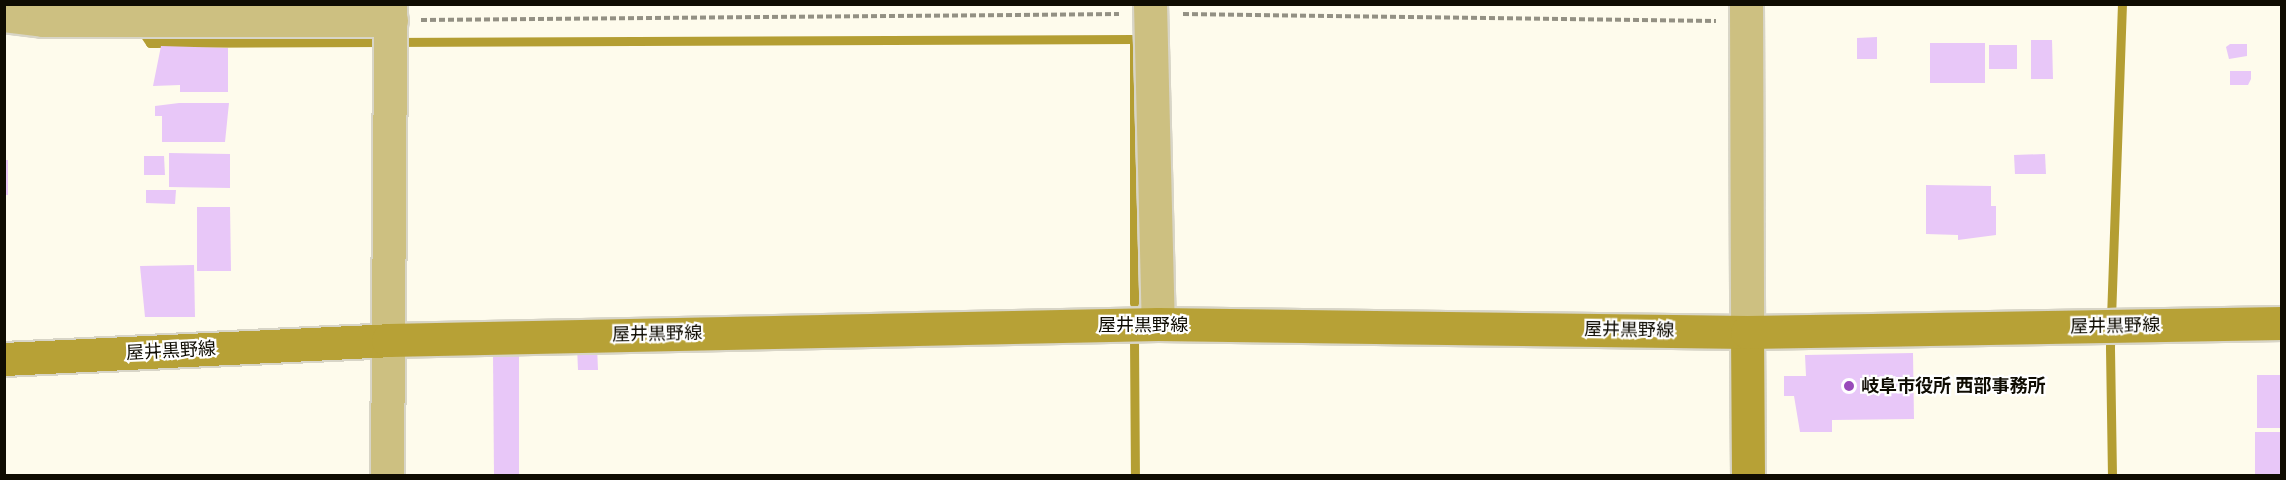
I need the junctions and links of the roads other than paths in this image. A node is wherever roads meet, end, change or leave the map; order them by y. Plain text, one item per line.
1 (1150, 9) edge
2 (390, 12) edge
3 (1746, 13) edge
4 (4, 15) edge
5 (2282, 323) edge
6 (1158, 324) junction
7 (1747, 332) junction
8 (388, 340) junction
9 (4, 359) edge
10 (387, 476) edge
11 (1748, 476) edge

1 - 6 street
2 - 4 street
2 - 8 street
3 - 7 street
5 - 7 main road, 屋井黒野線
6 - 7 main road, 屋井黒野線
6 - 8 main road, 屋井黒野線
7 - 11 main road
8 - 9 main road, 屋井黒野線
8 - 10 street

